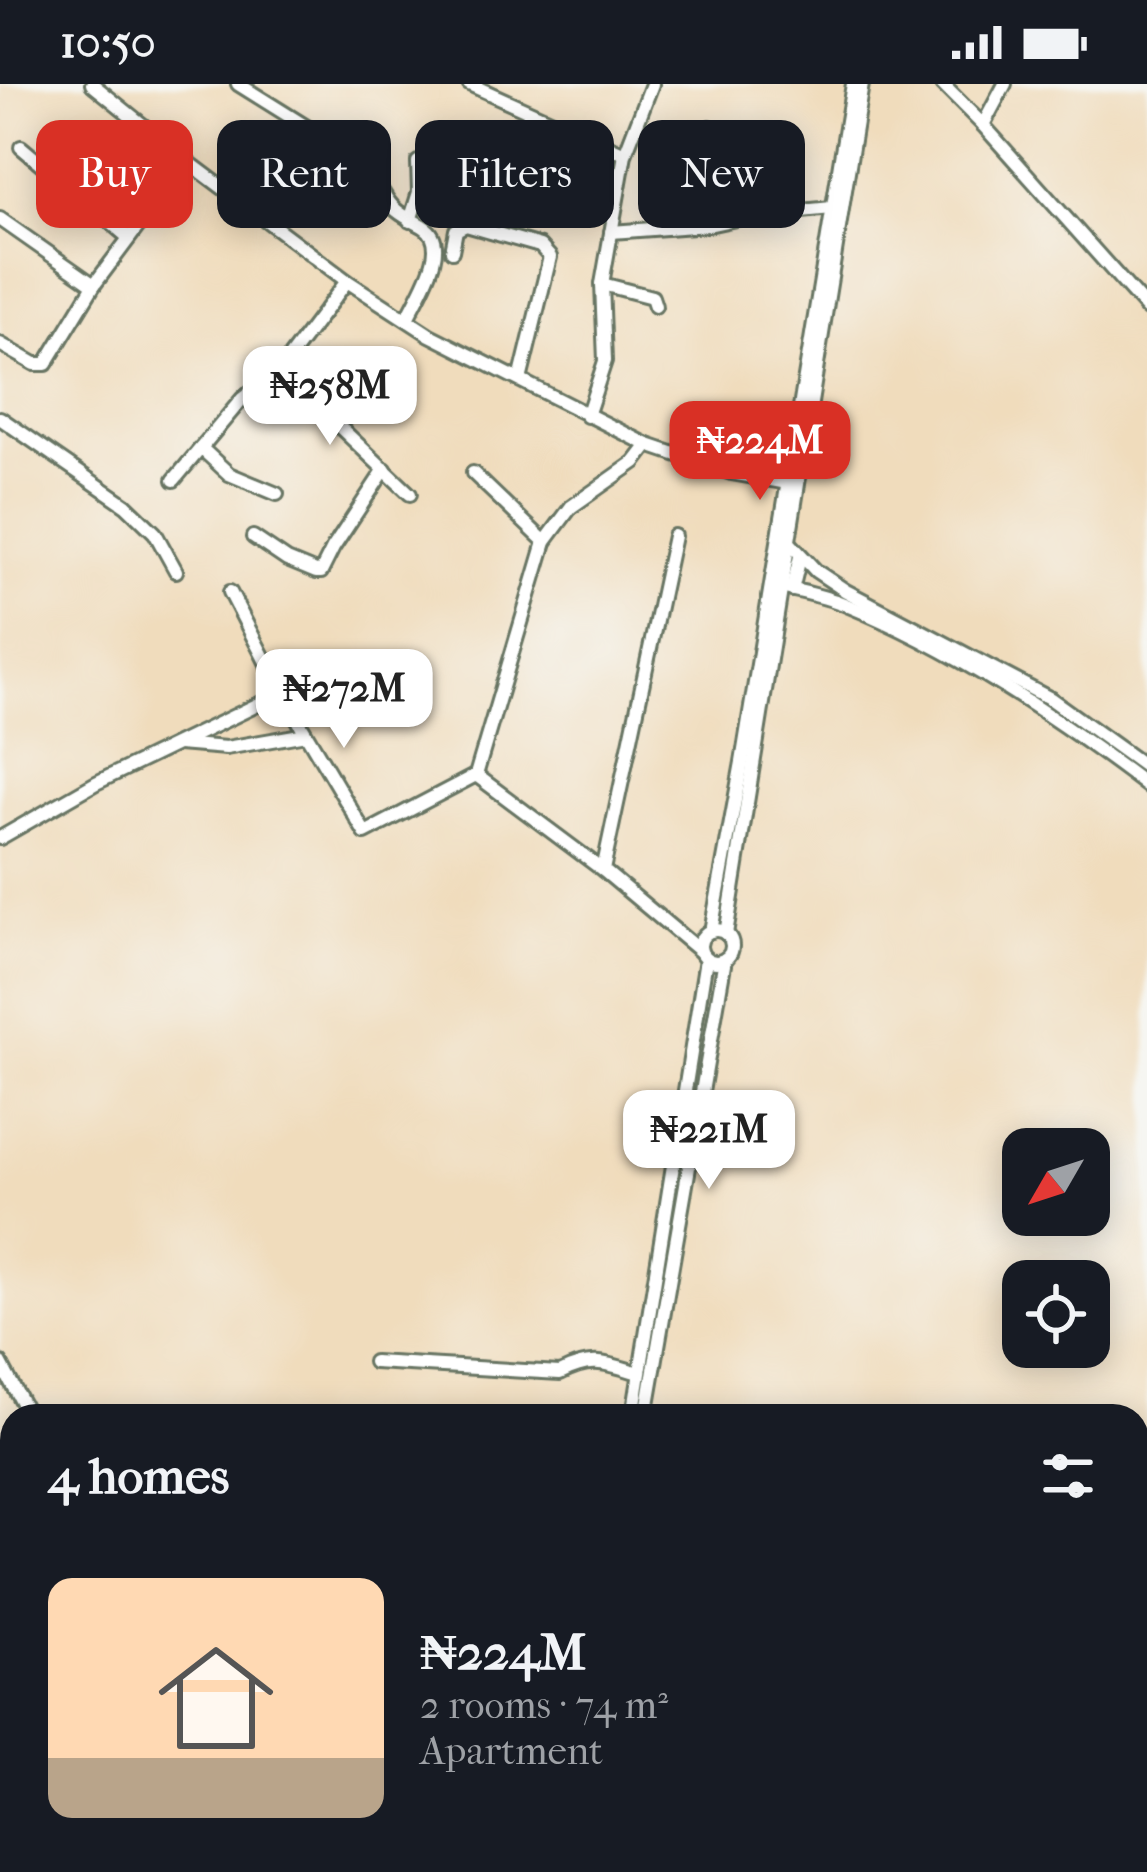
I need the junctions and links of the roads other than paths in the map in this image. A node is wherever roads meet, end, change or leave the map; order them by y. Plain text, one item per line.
1 (92, 84) edge
2 (238, 84) edge
3 (470, 84) edge
4 (652, 84) edge
5 (853, 84) edge
6 (862, 84) edge
7 (942, 84) edge
8 (1005, 84) edge
9 (136, 120) edge
10 (983, 125) junction
11 (21, 147) dead end
12 (625, 154) junction
13 (193, 165) edge
14 (415, 205) edge
15 (832, 208) junction
16 (805, 211) edge
17 (0, 219) edge
18 (410, 221) junction
19 (137, 228) edge
20 (666, 228) edge
21 (611, 232) junction
22 (129, 238) junction
23 (452, 251) dead end
24 (347, 280) junction
25 (602, 284) junction
26 (94, 285) junction
27 (1147, 286) edge
28 (1142, 304) edge
29 (656, 306) dead end
30 (406, 319) junction
31 (0, 344) edge
32 (280, 370) junction
33 (520, 380) junction
34 (587, 416) junction
35 (0, 418) edge
36 (648, 445) junction
37 (201, 448) junction
38 (385, 469) junction
39 (473, 473) dead end
40 (174, 479) dead end
41 (788, 483) junction
42 (277, 494) dead end
43 (410, 494) dead end
44 (674, 536) dead end
45 (253, 537) dead end
46 (788, 541) junction
47 (545, 542) junction
48 (800, 557) junction
49 (176, 571) dead end
50 (816, 571) junction
51 (786, 588) junction
52 (230, 592) dead end
53 (810, 595) junction
54 (281, 693) junction
55 (306, 734) junction
56 (177, 744) junction
57 (1147, 768) edge
58 (476, 775) junction
59 (1147, 786) edge
60 (0, 838) edge
61 (603, 870) junction
62 (673, 928) junction
63 (708, 933) junction
64 (726, 934) junction
65 (703, 956) junction
66 (725, 959) junction
67 (0, 1362) edge
68 (374, 1362) dead end
69 (639, 1372) junction
70 (23, 1404) edge
71 (635, 1404) edge
72 (648, 1404) edge

1 - 9 street
2 - 18 street
3 - 12 street
4 - 12 street
5 - 15 street
6 - 46 street
7 - 10 street
8 - 10 street
10 - 28 street
11 - 22 street
12 - 21 street
13 - 24 street
14 - 18 street
15 - 16 street
15 - 41 street
17 - 26 street
18 - 30 street
19 - 22 street
20 - 21 street
21 - 25 street
22 - 26 street
23 - 33 street
24 - 30 street
24 - 32 street
25 - 29 street
25 - 34 street
26 - 31 street
27 - 28 street
30 - 33 street
32 - 37 street
32 - 38 street
33 - 34 street
34 - 36 street
35 - 49 street
36 - 41 street
36 - 47 street
37 - 40 street
37 - 42 street
38 - 43 street
38 - 45 street
39 - 47 street
41 - 63 street
44 - 61 street
46 - 48 street
46 - 51 street
47 - 58 street
48 - 50 street
48 - 51 street
50 - 53 street
50 - 57 street
51 - 53 street
51 - 64 street
52 - 54 street
53 - 59 street
54 - 55 street
54 - 56 street
55 - 56 street
55 - 58 street
56 - 60 street
58 - 61 street
61 - 62 street
62 - 63 street
62 - 65 street
63 - 64 street
63 - 65 street
64 - 66 street
65 - 66 street
65 - 69 street
66 - 72 street
67 - 70 street
68 - 69 street
69 - 71 street

